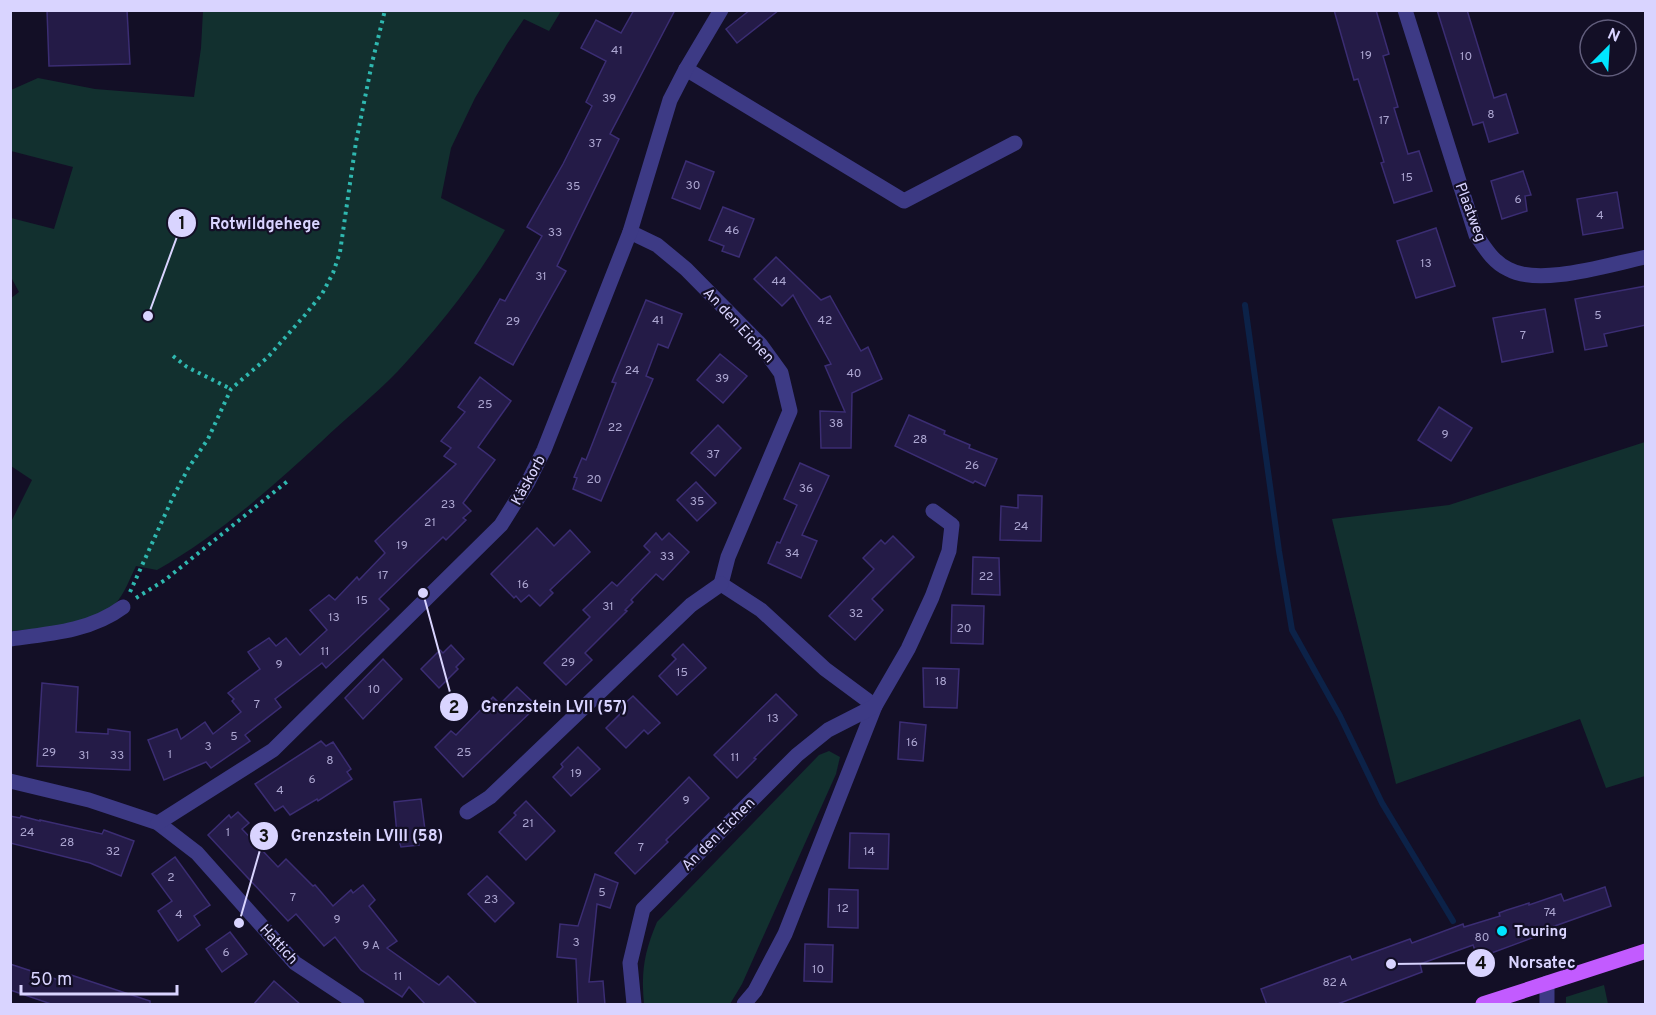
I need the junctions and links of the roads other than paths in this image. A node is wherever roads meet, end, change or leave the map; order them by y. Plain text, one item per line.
1 (721, 10) edge
2 (1406, 10) edge
3 (686, 69) junction
4 (1015, 144) dead end
5 (630, 232) junction
6 (1646, 257) edge
7 (933, 511) dead end
8 (721, 584) junction
9 (123, 607) road end
10 (10, 639) edge
11 (875, 706) junction
12 (10, 781) edge
13 (467, 812) dead end
14 (158, 823) junction
15 (1646, 951) edge
16 (1547, 983) junction
17 (357, 1005) edge
18 (634, 1005) edge
19 (744, 1005) edge
20 (1483, 1005) edge
21 (1547, 1005) edge

1 - 3 street, Käskorb
2 - 6 street, Plaatweg
3 - 4 street
3 - 5 street, Käskorb
5 - 8 street, An den Eichen
5 - 14 street, Käskorb
7 - 11 street
8 - 11 street
8 - 13 street
9 - 10 street
11 - 18 street, An den Eichen
11 - 19 street
12 - 14 street, Hattich
14 - 17 street, Hattich
15 - 16 main road
16 - 20 main road
16 - 21 street

